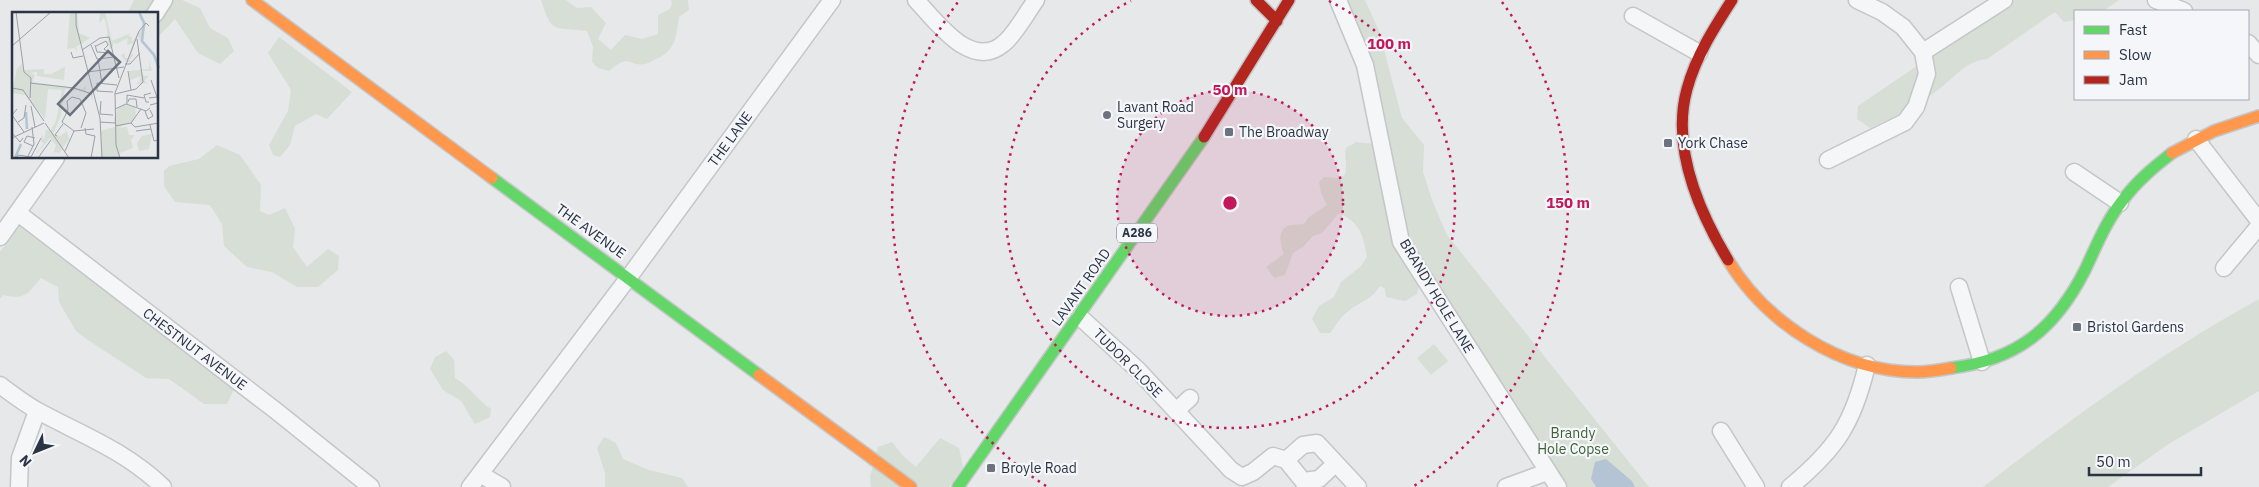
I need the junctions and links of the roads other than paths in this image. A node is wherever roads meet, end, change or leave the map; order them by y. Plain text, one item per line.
1 (164, 0) edge
2 (252, 0) edge
3 (832, 0) edge
4 (916, 0) edge
5 (1036, 0) edge
6 (1256, 0) edge
7 (1289, 0) edge
8 (1338, 0) edge
9 (1732, 0) edge
10 (1857, 0) edge
11 (2004, 0) edge
12 (2156, 0) edge
13 (2181, 10) edge
14 (156, 12) edge
15 (1633, 16) dead end
16 (1277, 21) junction
17 (2249, 44) edge
18 (1923, 52) junction
19 (1699, 53) junction
20 (2259, 55) edge
21 (2259, 116) edge
22 (2196, 139) junction
23 (55, 159) edge
24 (1828, 160) dead end
25 (2074, 172) dead end
26 (2120, 204) junction
27 (18, 213) junction
28 (2259, 221) edge
29 (2259, 226) edge
30 (0, 237) edge
31 (2224, 268) dead end
32 (629, 277) junction
33 (1959, 287) dead end
34 (1080, 317) junction
35 (1982, 362) junction
36 (1868, 365) junction
37 (0, 385) edge
38 (1190, 398) dead end
39 (37, 411) junction
40 (1176, 411) junction
41 (1720, 431) dead end
42 (1286, 460) junction
43 (1335, 464) junction
44 (1547, 472) junction
45 (490, 482) edge
46 (19, 487) edge
47 (163, 487) edge
48 (371, 487) edge
49 (470, 487) edge
50 (911, 487) edge
51 (958, 487) edge
52 (1358, 487) edge
53 (1506, 487) edge
54 (1558, 487) edge
55 (1756, 487) edge
56 (1790, 487) edge

1 - 14 street
2 - 32 street, THE AVENUE
3 - 32 street, THE LANE
4 - 5 street
6 - 16 street
7 - 16 street, LAVANT ROAD / A286
8 - 44 street, BRANDY HOLE LANE
9 - 19 street
10 - 18 street
11 - 18 street
12 - 13 street
15 - 19 street
16 - 34 street, LAVANT ROAD / A286
17 - 20 street
18 - 24 street
19 - 36 street
21 - 22 street
22 - 26 street
22 - 28 street
23 - 27 street
25 - 26 street
26 - 35 street
27 - 30 street
27 - 48 street, CHESTNUT AVENUE
29 - 31 street
32 - 45 street
32 - 50 street, THE AVENUE
33 - 35 street
34 - 40 street, TUDOR CLOSE
34 - 51 street, LAVANT ROAD / A286
35 - 36 street
36 - 56 street
37 - 39 street
38 - 40 street
39 - 46 street
39 - 47 street
40 - 42 street, TUDOR CLOSE
41 - 55 street
42 - 43 street
42 - 43 street
43 - 52 street
44 - 53 street
44 - 54 street, BRANDY HOLE LANE
45 - 49 street

